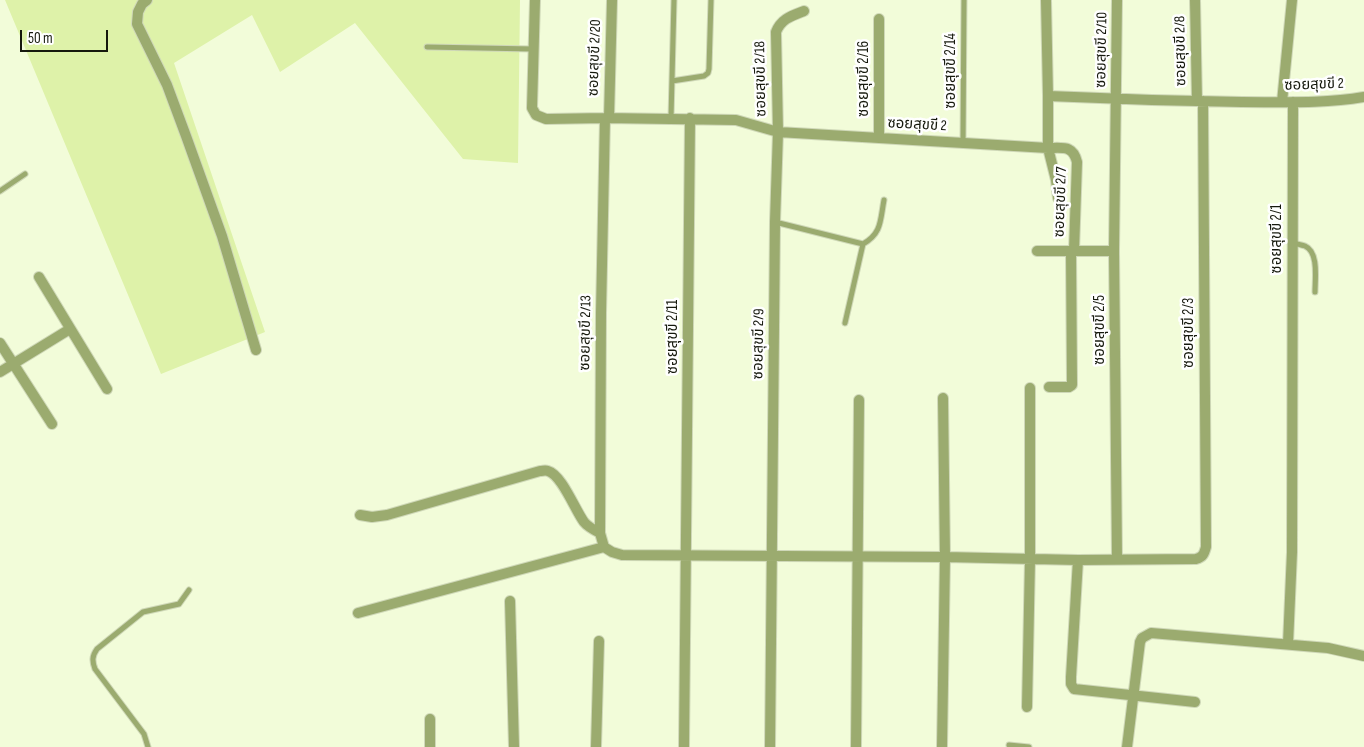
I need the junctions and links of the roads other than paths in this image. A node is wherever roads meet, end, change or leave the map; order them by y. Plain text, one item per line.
1 (147, 0) edge
2 (536, 0) edge
3 (612, 0) edge
4 (674, 0) edge
5 (711, 0) edge
6 (964, 0) edge
7 (1046, 0) edge
8 (1117, 0) edge
9 (1195, 0) edge
10 (1292, 0) edge
11 (804, 12) dead end
12 (879, 20) dead end
13 (427, 47) dead end
14 (533, 49) junction
15 (672, 81) junction
16 (1048, 96) junction
17 (1364, 97) edge
18 (1116, 99) junction
19 (1200, 101) junction
20 (1282, 102) junction
21 (1293, 102) junction
22 (607, 118) junction
23 (671, 118) junction
24 (690, 118) junction
25 (778, 132) junction
26 (879, 138) junction
27 (963, 143) junction
28 (1048, 148) junction
29 (25, 174) dead end
30 (0, 191) edge
31 (1058, 198) dead end
32 (884, 200) dead end
33 (775, 222) junction
34 (1292, 243) junction
35 (862, 244) junction
36 (1037, 251) dead end
37 (1072, 251) junction
38 (1114, 251) junction
39 (39, 277) dead end
40 (1315, 292) dead end
41 (845, 323) dead end
42 (70, 329) junction
43 (0, 343) edge
44 (256, 350) dead end
45 (14, 364) junction
46 (0, 372) edge
47 (1030, 388) dead end
48 (1049, 388) dead end
49 (107, 389) dead end
50 (943, 398) dead end
51 (859, 400) dead end
52 (52, 424) dead end
53 (360, 515) dead end
54 (600, 533) junction
55 (604, 547) junction
56 (686, 556) junction
57 (772, 556) junction
58 (858, 557) junction
59 (945, 557) junction
60 (1030, 559) junction
61 (1117, 559) junction
62 (1078, 560) junction
63 (189, 590) dead end
64 (510, 602) dead end
65 (358, 613) dead end
66 (599, 641) dead end
67 (1288, 644) junction
68 (1364, 656) edge
69 (1133, 695) junction
70 (1195, 702) dead end
71 (1027, 707) dead end
72 (430, 719) dead end
73 (1009, 745) dead end
74 (148, 747) edge
75 (430, 747) edge
76 (514, 747) edge
77 (596, 747) edge
78 (684, 747) edge
79 (770, 747) edge
80 (856, 747) edge
81 (942, 747) edge
82 (1029, 747) edge
83 (1127, 747) edge

1 - 44 street
2 - 14 street, ซอยสุขขี 2
3 - 22 street, ซอยสุขขี 2/20
4 - 15 lane
5 - 15 lane
6 - 27 lane, ซอยสุขขี 2/14
7 - 16 street
8 - 18 street, ซอยสุขขี 2/10
9 - 19 street, ซอยสุขขี 2/8
10 - 20 street
11 - 25 street, ซอยสุขขี 2/18
12 - 26 street, ซอยสุขขี 2/16
13 - 14 lane
14 - 22 street, ซอยสุขขี 2
15 - 23 lane
16 - 18 street, ซอยสุขขี 2
16 - 28 street
17 - 21 street, ซอยสุขขี 2
18 - 19 street, ซอยสุขขี 2
18 - 38 street, ซอยสุขขี 2/5
19 - 20 street, ซอยสุขขี 2
19 - 61 street, ซอยสุขขี 2/3
20 - 21 street, ซอยสุขขี 2
21 - 34 street, ซอยสุขขี 2/1
22 - 23 street, ซอยสุขขี 2
22 - 54 street, ซอยสุขขี 2/13
23 - 24 street, ซอยสุขขี 2
24 - 25 street, ซอยสุขขี 2
24 - 56 street, ซอยสุขขี 2/11
25 - 26 street, ซอยสุขขี 2
25 - 33 street, ซอยสุขขี 2/9
26 - 27 street, ซอยสุขขี 2
27 - 28 street, ซอยสุขขี 2
28 - 31 street
28 - 37 street, ซอยสุขขี 2/7
29 - 30 lane
32 - 35 lane
33 - 35 lane
33 - 57 street, ซอยสุขขี 2/9
34 - 40 lane
34 - 67 street, ซอยสุขขี 2/1
35 - 41 lane
36 - 37 street
37 - 38 street
37 - 48 street
38 - 61 street, ซอยสุขขี 2/5
39 - 42 street
42 - 45 street
42 - 49 street
43 - 45 street
45 - 46 street
45 - 52 street
47 - 60 street
50 - 59 street
51 - 58 street
53 - 54 street
54 - 55 street, ซอยสุขขี 2/13
55 - 56 street
55 - 65 street
56 - 57 street
56 - 78 street, ซอยสุขขี 2/11
57 - 58 street
57 - 79 street, ซอยสุขขี 2/9
58 - 59 street
58 - 80 street
59 - 60 street
59 - 81 street
60 - 62 street
60 - 71 street
61 - 62 street
62 - 69 street
63 - 74 lane
64 - 76 street
66 - 77 street
67 - 68 street
67 - 69 street
69 - 70 street
69 - 83 street
72 - 75 street
73 - 82 lane

